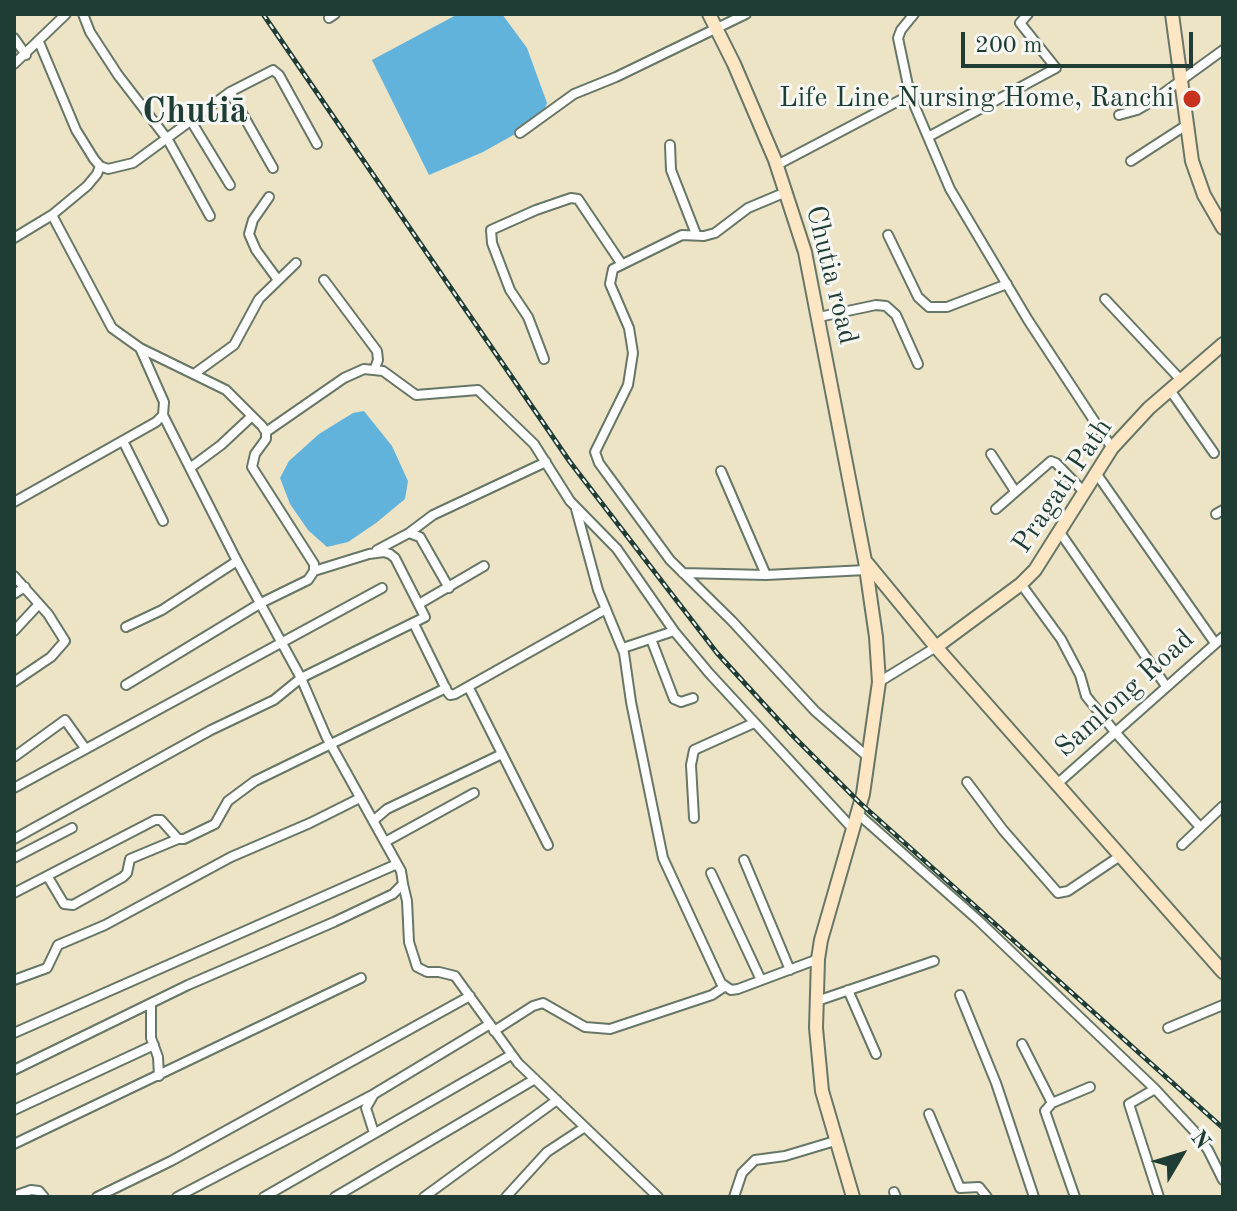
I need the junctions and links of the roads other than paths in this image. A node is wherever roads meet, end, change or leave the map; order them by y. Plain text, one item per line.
1 (66, 14) edge
2 (83, 14) edge
3 (709, 14) edge
4 (746, 14) edge
5 (914, 14) edge
6 (1028, 14) edge
7 (1172, 14) edge
8 (717, 30) junction
9 (14, 38) edge
10 (39, 42) junction
11 (1223, 50) edge
12 (26, 55) junction
13 (14, 64) edge
14 (1181, 80) junction
15 (230, 92) junction
16 (910, 95) junction
17 (1119, 115) dead end
18 (191, 121) junction
19 (1185, 126) junction
20 (520, 133) dead end
21 (928, 137) junction
22 (168, 140) junction
23 (317, 144) dead end
24 (670, 145) dead end
25 (1131, 161) dead end
26 (777, 165) junction
27 (100, 166) junction
28 (273, 168) dead end
29 (230, 185) dead end
30 (786, 192) junction
31 (269, 197) dead end
32 (52, 215) junction
33 (210, 216) dead end
34 (1223, 228) edge
35 (696, 234) junction
36 (888, 235) dead end
37 (14, 238) edge
38 (296, 263) dead end
39 (621, 263) junction
40 (278, 280) junction
41 (324, 280) dead end
42 (1007, 284) junction
43 (1105, 299) dead end
44 (819, 317) junction
45 (1223, 344) edge
46 (140, 348) junction
47 (544, 359) dead end
48 (918, 364) dead end
49 (375, 368) junction
50 (194, 374) junction
51 (1181, 380) junction
52 (1170, 390) junction
53 (163, 415) junction
54 (252, 416) junction
55 (266, 432) junction
56 (123, 441) junction
57 (1112, 448) junction
58 (1214, 453) dead end
59 (991, 454) dead end
60 (546, 462) junction
61 (190, 468) junction
62 (721, 471) dead end
63 (1096, 473) junction
64 (1015, 491) junction
65 (1084, 492) junction
66 (14, 502) edge
67 (576, 509) junction
68 (996, 509) dead end
69 (163, 521) dead end
70 (1059, 531) junction
71 (409, 533) junction
72 (369, 554) junction
73 (237, 561) junction
74 (866, 565) junction
75 (484, 566) dead end
76 (314, 571) junction
77 (683, 573) junction
78 (766, 575) junction
79 (14, 576) edge
80 (1021, 584) junction
81 (25, 587) junction
82 (382, 588) dead end
83 (449, 588) junction
84 (14, 594) edge
85 (261, 603) junction
86 (39, 604) junction
87 (419, 604) junction
88 (606, 609) junction
89 (414, 624) junction
90 (126, 627) dead end
91 (14, 631) edge
92 (674, 631) junction
93 (651, 639) junction
94 (1219, 640) edge
95 (282, 642) junction
96 (936, 647) junction
97 (623, 648) junction
98 (301, 678) junction
99 (14, 682) edge
100 (879, 682) junction
101 (126, 685) dead end
102 (1166, 686) junction
103 (446, 688) junction
104 (469, 688) junction
105 (693, 698) dead end
106 (754, 723) junction
107 (1115, 732) junction
108 (331, 745) junction
109 (85, 748) junction
110 (502, 754) junction
111 (14, 757) edge
112 (869, 758) junction
113 (967, 782) dead end
114 (1057, 784) junction
115 (14, 788) edge
116 (474, 793) dead end
117 (360, 798) junction
118 (1223, 806) edge
119 (857, 812) junction
120 (694, 818) dead end
121 (373, 821) junction
122 (1200, 827) junction
123 (72, 828) dead end
124 (852, 828) junction
125 (14, 839) edge
126 (178, 839) junction
127 (385, 842) junction
128 (548, 845) dead end
129 (1182, 845) dead end
130 (1120, 856) junction
131 (14, 858) edge
132 (744, 860) dead end
133 (397, 864) junction
134 (711, 873) dead end
135 (48, 877) junction
136 (403, 884) junction
137 (14, 893) edge
138 (818, 959) junction
139 (934, 961) dead end
140 (790, 970) junction
141 (1223, 972) edge
142 (361, 978) dead end
143 (14, 980) edge
144 (761, 980) junction
145 (724, 987) junction
146 (848, 990) junction
147 (960, 995) dead end
148 (470, 996) junction
149 (817, 1001) junction
150 (151, 1005) junction
151 (1223, 1005) edge
152 (492, 1028) junction
153 (1168, 1028) dead end
154 (14, 1033) edge
155 (1022, 1044) dead end
156 (154, 1045) junction
157 (876, 1054) dead end
158 (511, 1055) junction
159 (14, 1070) edge
160 (159, 1076) junction
161 (535, 1079) junction
162 (1090, 1087) dead end
163 (1155, 1089) junction
164 (374, 1094) junction
165 (557, 1100) junction
166 (1052, 1103) junction
167 (14, 1110) edge
168 (929, 1114) dead end
169 (585, 1127) junction
170 (374, 1133) junction
171 (835, 1141) junction
172 (14, 1144) edge
173 (1223, 1180) edge
174 (651, 1195) edge
175 (14, 1196) edge
176 (44, 1197) edge
177 (97, 1197) edge
178 (177, 1197) edge
179 (264, 1197) edge
180 (335, 1197) edge
181 (424, 1197) edge
182 (506, 1197) edge
183 (734, 1197) edge
184 (853, 1197) edge
185 (987, 1197) edge
186 (1034, 1197) edge
187 (1075, 1197) edge
188 (1159, 1197) edge

1 - 10 street
2 - 22 street
3 - 8 street, Chutia road
4 - 8 street
5 - 16 street
6 - 21 street
7 - 14 street
8 - 20 street
8 - 26 street, Chutia road
9 - 12 street
10 - 12 street
10 - 27 street
11 - 14 street
12 - 13 street
14 - 17 street
14 - 19 street
15 - 18 street
15 - 23 street
15 - 28 street
16 - 21 street
16 - 26 street
18 - 22 street
18 - 29 street
19 - 25 street
19 - 34 street
21 - 42 street
22 - 27 street
22 - 33 street
24 - 35 street
26 - 30 street, Chutia road
27 - 32 street
30 - 35 street
30 - 44 street, Chutia road
31 - 40 street
32 - 37 street
32 - 46 street
35 - 39 street
36 - 42 street
38 - 40 street
39 - 47 street
39 - 77 street
40 - 50 street
41 - 49 street
42 - 57 street
43 - 51 street
44 - 48 street
44 - 74 street, Chutia road
45 - 51 street, Pragati Path
46 - 50 street
46 - 53 street
49 - 55 street
49 - 60 street
50 - 54 street
51 - 52 street, Pragati Path
52 - 57 street, Pragati Path
52 - 58 street
53 - 56 street
53 - 61 street
54 - 55 street
54 - 61 street
55 - 76 street
56 - 66 street
56 - 69 street
57 - 63 street, Pragati Path
59 - 64 street
60 - 67 street
60 - 71 street
61 - 73 street
62 - 78 street
63 - 65 street, Pragati Path
63 - 94 street
64 - 65 street
64 - 68 street
65 - 70 street, Pragati Path
67 - 88 street
67 - 92 street
70 - 80 street, Pragati Path
70 - 102 street
71 - 72 street
71 - 83 street
72 - 76 street
72 - 87 street
73 - 85 street
73 - 90 street
74 - 78 street
74 - 96 street
74 - 100 street, Chutia road
75 - 83 street
76 - 85 street
77 - 78 street
77 - 112 street
79 - 81 street
80 - 96 street, Pragati Path
80 - 107 street
81 - 84 street
81 - 86 street
82 - 95 street
83 - 87 street
85 - 95 street
85 - 101 street
86 - 91 street
86 - 99 street
87 - 89 street
88 - 97 street
88 - 104 street
89 - 98 street
89 - 103 street
92 - 93 street
92 - 106 street
93 - 97 street
93 - 105 street
94 - 102 street, Samlong Road
95 - 98 street
95 - 109 street
96 - 100 street
96 - 114 street
97 - 145 street
98 - 108 street
98 - 125 street
100 - 112 street, Chutia road
102 - 107 street, Samlong Road
103 - 104 street
103 - 108 street
104 - 110 street
106 - 120 street
106 - 124 street
107 - 114 street, Samlong Road
107 - 122 street
108 - 117 street
108 - 126 street
109 - 111 street
109 - 115 street
110 - 121 street
110 - 128 street
112 - 119 street, Chutia road
113 - 130 street
114 - 130 street
116 - 127 street
117 - 121 street
117 - 143 street
118 - 122 street
119 - 124 street, Chutia road
119 - 163 street
121 - 127 street
122 - 129 street
123 - 131 street
124 - 138 street, Chutia road
126 - 135 street
126 - 135 street
127 - 133 street
130 - 141 street
132 - 140 street
133 - 136 street
133 - 154 street
134 - 144 street
135 - 137 street
136 - 148 street
136 - 150 street
138 - 140 street
138 - 149 street, Chutia road
139 - 146 street
140 - 144 street
142 - 160 street
144 - 145 street
145 - 152 street
146 - 149 street
146 - 157 street
147 - 186 street
148 - 152 street
148 - 177 street
149 - 171 street, Chutia road
150 - 156 street
150 - 159 street
151 - 153 street
152 - 158 street
152 - 164 street
155 - 166 street
156 - 160 street
156 - 167 street
158 - 161 street
158 - 170 street
160 - 172 street
161 - 165 street
161 - 180 street
162 - 166 street
163 - 173 street
163 - 188 street
164 - 170 street
164 - 178 street
165 - 169 street
165 - 181 street
166 - 187 street
168 - 185 street
169 - 174 street
169 - 182 street
170 - 179 street
171 - 183 street
171 - 184 street, Chutia road
175 - 176 street

